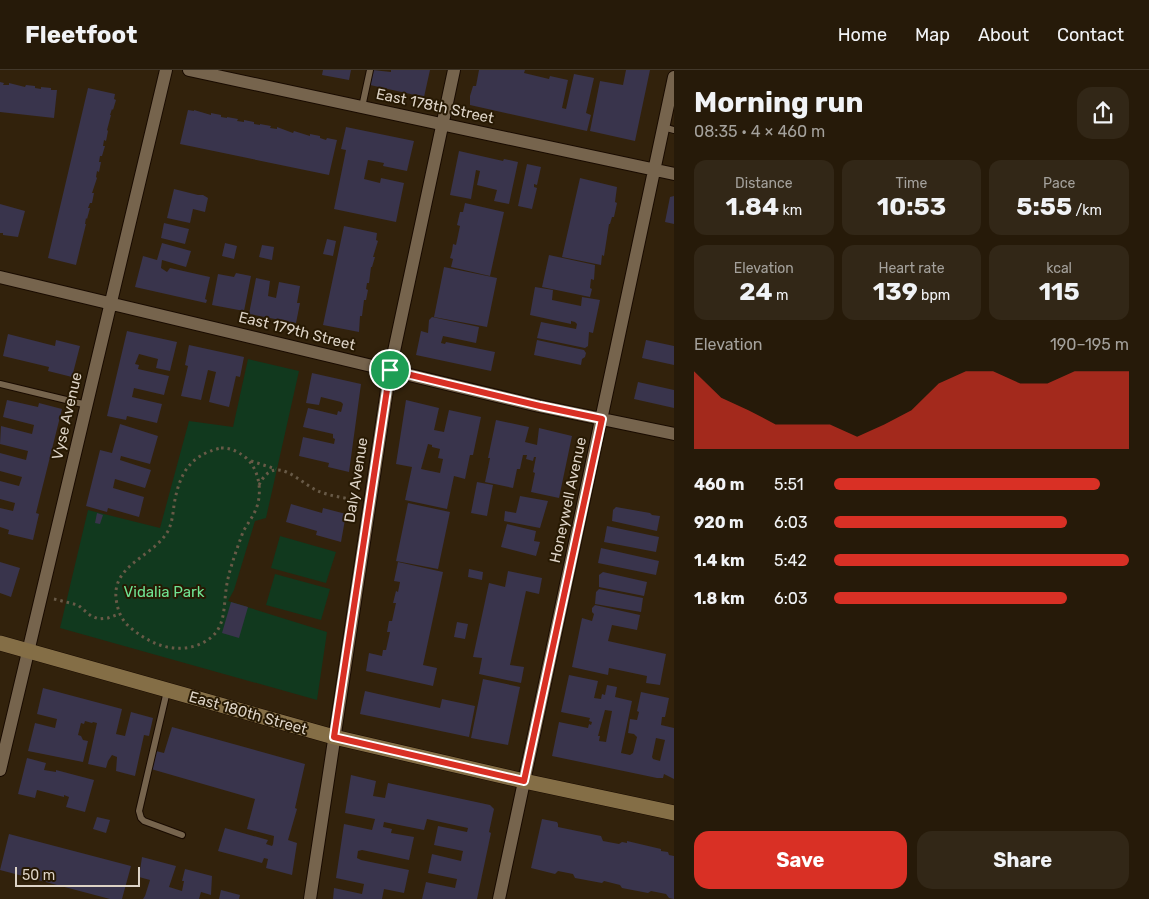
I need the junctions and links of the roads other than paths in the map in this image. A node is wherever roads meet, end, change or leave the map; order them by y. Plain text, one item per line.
1 (166, 70) edge
2 (189, 70) edge
3 (370, 70) edge
4 (454, 70) edge
5 (674, 77) edge
6 (362, 107) junction
7 (442, 124) junction
8 (668, 128) edge
9 (654, 170) junction
10 (674, 174) edge
11 (0, 277) edge
12 (111, 303) junction
13 (390, 370) junction
14 (0, 384) edge
15 (87, 405) junction
16 (602, 419) junction
17 (674, 434) edge
18 (0, 643) edge
19 (28, 651) junction
20 (168, 690) junction
21 (334, 737) junction
22 (0, 770) edge
23 (524, 781) junction
24 (674, 813) edge
25 (182, 835) dead end
26 (310, 899) edge
27 (499, 899) edge

1 - 12 street, Vyse Avenue
2 - 6 street, East 178th Street
3 - 6 lane
4 - 7 street, Daly Avenue
5 - 8 street, Honeywell Avenue
6 - 7 street, East 178th Street
7 - 9 street, East 178th Street
7 - 13 street, Daly Avenue
8 - 9 street, Honeywell Avenue
9 - 10 street, East 178th Street
9 - 16 street, Honeywell Avenue
11 - 12 street, East 179th Street
12 - 13 street, East 179th Street
12 - 15 street, Vyse Avenue
13 - 16 street, East 179th Street
13 - 21 street, Daly Avenue
14 - 15 lane
15 - 19 street, Vyse Avenue
16 - 17 street, East 179th Street
16 - 23 street, Honeywell Avenue
18 - 19 main road, East 180th Street
19 - 20 main road, East 180th Street
19 - 22 street, Vyse Avenue
20 - 21 main road, East 180th Street
20 - 25 lane
21 - 23 main road, East 180th Street
21 - 26 street, Daly Avenue
23 - 24 main road, East 180th Street
23 - 27 street, Honeywell Avenue

